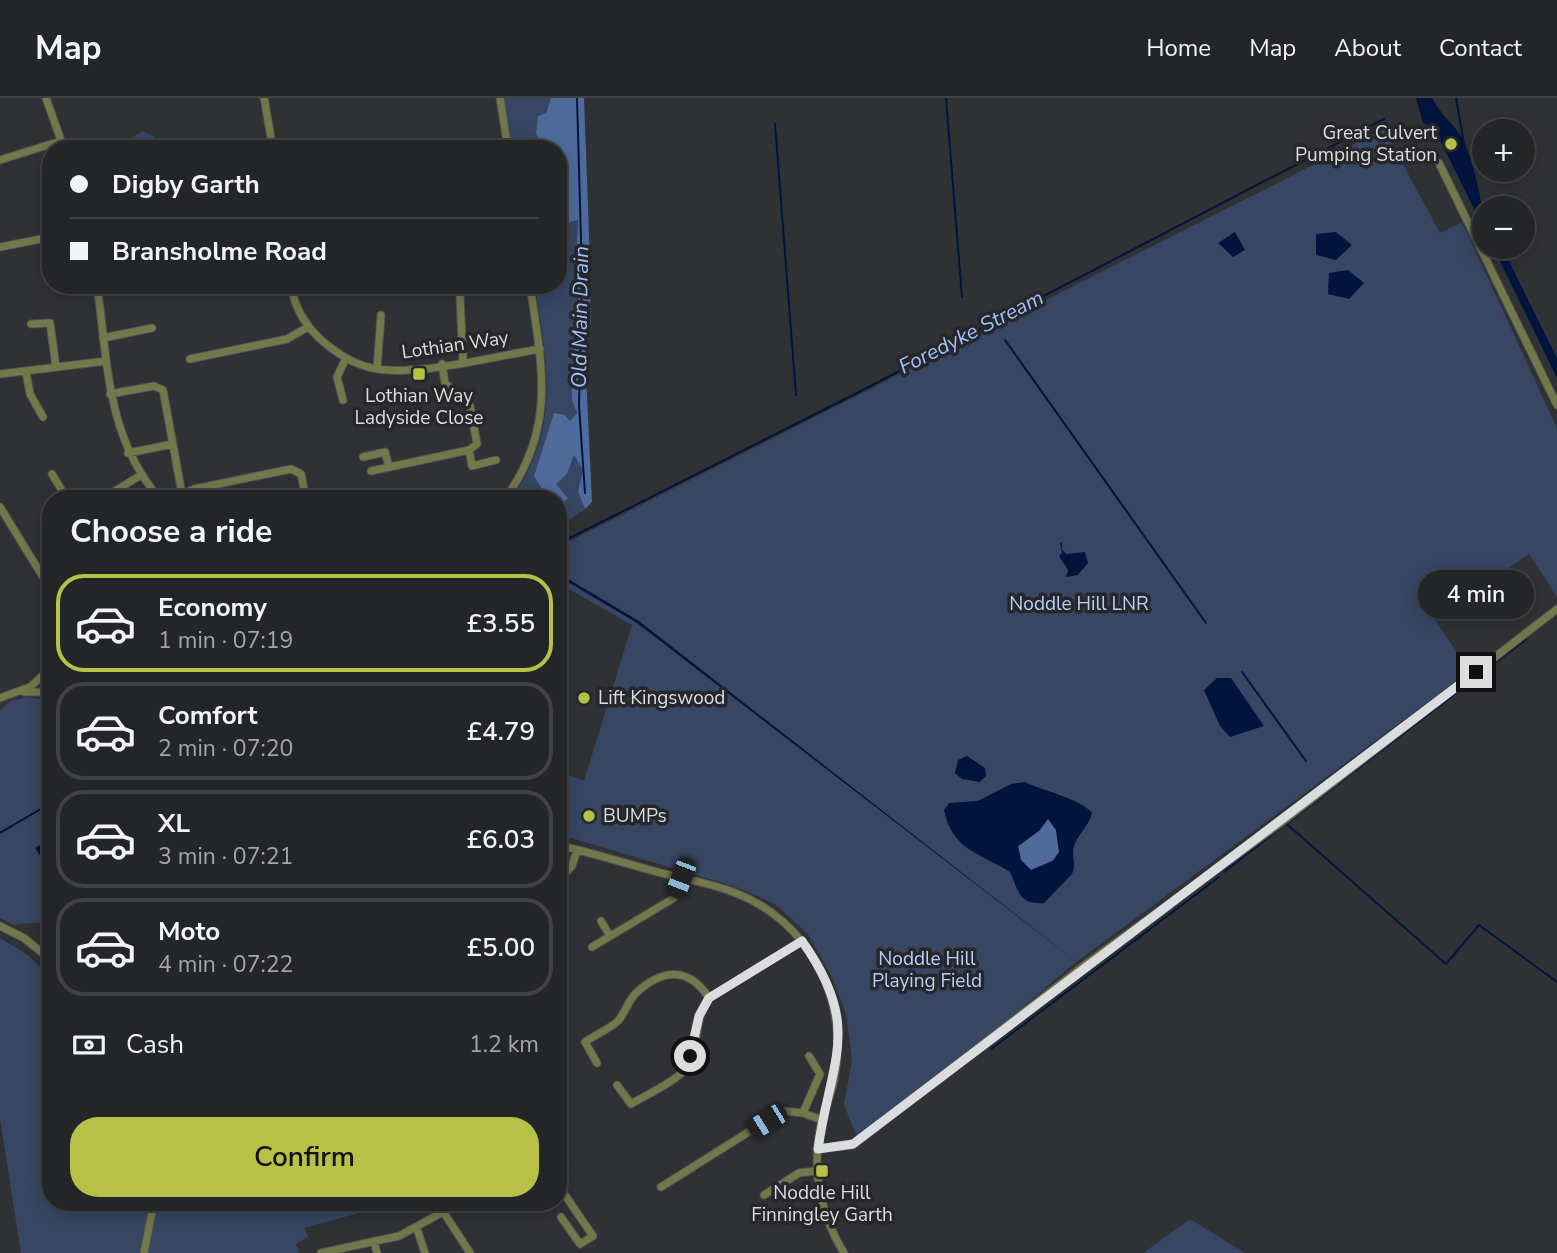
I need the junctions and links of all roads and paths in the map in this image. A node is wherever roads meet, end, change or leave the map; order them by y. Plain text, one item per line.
1 (46, 98) edge
2 (264, 98) edge
3 (500, 98) edge
4 (60, 140) edge
5 (271, 140) edge
6 (507, 140) edge
7 (42, 150) edge
8 (0, 160) edge
9 (1439, 163) dead end
10 (42, 239) edge
11 (0, 247) edge
12 (98, 294) edge
13 (293, 294) edge
14 (531, 294) edge
15 (460, 297) dead end
16 (381, 315) dead end
17 (31, 324) dead end
18 (308, 327) junction
19 (152, 328) dead end
20 (103, 338) junction
21 (540, 349) junction
22 (345, 358) junction
23 (190, 359) dead end
24 (106, 361) junction
25 (463, 361) junction
26 (442, 364) junction
27 (56, 367) junction
28 (377, 369) junction
29 (26, 372) junction
30 (0, 374) edge
31 (110, 394) junction
32 (343, 400) dead end
33 (1557, 405) edge
34 (43, 417) dead end
35 (173, 444) junction
36 (469, 450) junction
37 (128, 453) junction
38 (363, 457) dead end
39 (496, 460) dead end
40 (389, 467) junction
41 (371, 471) dead end
42 (52, 474) dead end
43 (141, 475) junction
44 (215, 485) junction
45 (62, 490) edge
46 (117, 490) edge
47 (153, 490) edge
48 (180, 490) edge
49 (196, 490) edge
50 (216, 490) edge
51 (304, 490) edge
52 (510, 490) edge
53 (0, 508) edge
54 (42, 576) edge
55 (1557, 609) edge
56 (42, 677) edge
57 (20, 692) junction
58 (42, 692) edge
59 (0, 698) edge
60 (567, 847) edge
61 (577, 850) junction
62 (567, 871) edge
63 (681, 878) junction
64 (601, 921) dead end
65 (0, 926) edge
66 (610, 936) junction
67 (802, 941) junction
68 (592, 947) dead end
69 (42, 954) edge
70 (709, 998) junction
71 (809, 1056) dead end
72 (597, 1063) dead end
73 (617, 1085) dead end
74 (803, 1113) junction
75 (822, 1120) junction
76 (818, 1149) junction
77 (816, 1171) junction
78 (661, 1187) dead end
79 (764, 1195) dead end
80 (567, 1198) edge
81 (151, 1211) edge
82 (443, 1212) joint
83 (561, 1217) dead end
84 (417, 1229) junction
85 (374, 1241) junction
86 (325, 1252) edge
87 (144, 1253) edge
88 (377, 1253) edge
89 (425, 1253) edge
90 (470, 1253) edge
91 (844, 1253) edge

1 - 4 street
2 - 5 street
3 - 6 street
7 - 8 street
9 - 33 street
10 - 11 street
12 - 20 street
13 - 18 street, Lothian Way
14 - 21 street
15 - 25 street
16 - 28 street
17 - 27 street
18 - 22 street, Lothian Way
18 - 23 street
19 - 20 street
20 - 24 street
21 - 25 street, Lothian Way
21 - 52 street
22 - 28 street, Lothian Way
22 - 32 street
24 - 27 street
24 - 31 street
25 - 26 street, Lothian Way
26 - 28 street, Lothian Way
26 - 36 street
27 - 29 street
29 - 30 street
29 - 34 street
31 - 35 street
31 - 37 street
35 - 37 street
35 - 48 street
36 - 39 street
36 - 40 street
37 - 43 street
38 - 40 street
40 - 41 street
42 - 45 street
43 - 46 street
43 - 47 street
44 - 49 street
44 - 50 street
44 - 51 street
53 - 54 street
55 - 76 street
56 - 57 street
57 - 58 street
57 - 59 street
60 - 61 street
61 - 62 street
61 - 63 street
63 - 66 street
63 - 67 street
64 - 66 street
65 - 69 street
66 - 68 street
67 - 70 street
67 - 75 street
70 - 72 street
70 - 73 street
71 - 74 street
74 - 75 street
74 - 78 street
75 - 76 street
76 - 77 street
77 - 79 street
77 - 91 street
80 - 83 street
81 - 87 street
82 - 84 street
82 - 90 street
84 - 85 street
84 - 89 street
85 - 86 street
85 - 88 street

